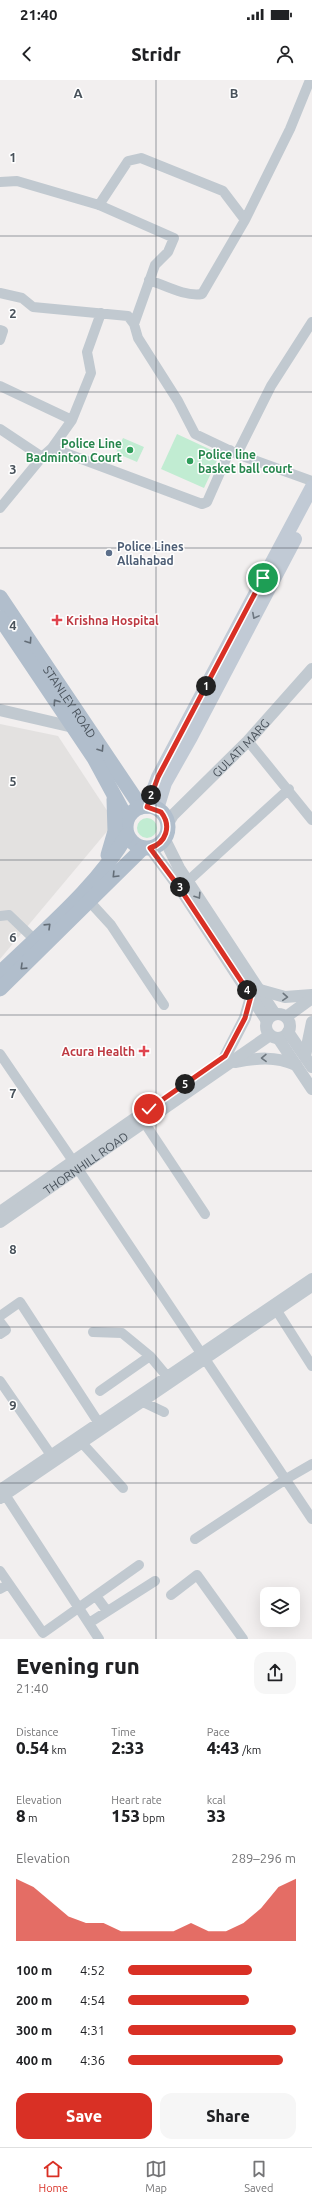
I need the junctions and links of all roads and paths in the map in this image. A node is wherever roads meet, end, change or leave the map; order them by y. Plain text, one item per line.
1 (310, 80) edge
2 (0, 182) edge
3 (99, 204) junction
4 (245, 220) junction
5 (149, 280) junction
6 (0, 292) edge
7 (101, 313) junction
8 (312, 322) edge
9 (134, 324) junction
10 (0, 330) edge
11 (0, 340) edge
12 (0, 386) edge
13 (72, 420) junction
14 (0, 429) edge
15 (52, 448) junction
16 (234, 452) junction
17 (42, 457) junction
18 (312, 481) edge
19 (312, 487) edge
20 (312, 507) edge
21 (0, 508) edge
22 (0, 597) edge
23 (0, 618) edge
24 (312, 669) edge
25 (0, 710) edge
26 (73, 727) junction
27 (248, 741) junction
28 (289, 789) junction
29 (112, 790) junction
30 (148, 808) junction
31 (127, 819) junction
32 (312, 820) edge
33 (166, 832) junction
34 (127, 835) junction
35 (146, 848) junction
36 (100, 875) junction
37 (188, 881) junction
38 (89, 901) junction
39 (0, 916) edge
40 (34, 939) junction
41 (0, 972) edge
42 (0, 989) edge
43 (255, 993) junction
44 (312, 997) edge
45 (164, 1005) dead end
46 (312, 1008) edge
47 (312, 1022) edge
48 (277, 1026) junction
49 (0, 1054) edge
50 (305, 1056) junction
51 (228, 1059) junction
52 (296, 1065) junction
53 (312, 1067) edge
54 (312, 1088) edge
55 (144, 1122) junction
56 (76, 1165) junction
57 (0, 1212) edge
58 (205, 1214) dead end
59 (0, 1222) edge
60 (312, 1278) edge
61 (312, 1287) edge
62 (277, 1311) junction
63 (0, 1316) edge
64 (0, 1322) edge
65 (93, 1332) dead end
66 (0, 1334) edge
67 (150, 1356) junction
68 (204, 1356) junction
69 (312, 1366) edge
70 (169, 1379) junction
71 (0, 1381) edge
72 (100, 1391) dead end
73 (143, 1402) junction
74 (164, 1412) dead end
75 (100, 1426) junction
76 (82, 1443) junction
77 (51, 1455) junction
78 (312, 1464) edge
79 (286, 1479) junction
80 (123, 1488) dead end
81 (1, 1492) edge
82 (312, 1519) edge
83 (195, 1539) dead end
84 (139, 1565) dead end
85 (0, 1571) edge
86 (155, 1581) dead end
87 (9, 1584) junction
88 (0, 1590) edge
89 (171, 1595) dead end
90 (96, 1596) junction
91 (79, 1608) junction
92 (108, 1611) junction
93 (89, 1623) junction
94 (99, 1639) edge
95 (243, 1639) edge

1 - 4 street
2 - 3 street
3 - 4 street
3 - 5 street
4 - 5 street
5 - 9 street
6 - 7 street
7 - 9 street
7 - 13 street
8 - 16 street
9 - 16 street
10 - 11 street
12 - 13 street
13 - 15 street
14 - 17 street
15 - 16 street
15 - 17 street
16 - 18 street
17 - 21 street
19 - 30 main road
20 -> 30 main road
22 -> 30 main road, STANLEY ROAD
26 -> 23 main road, STANLEY ROAD
24 - 27 street, GULATI MARG
25 - 26 street
26 - 29 main road, STANLEY ROAD
27 - 28 street
27 - 33 street, GULATI MARG
28 - 32 street
28 - 37 street
29 - 31 main road, STANLEY ROAD
29 - 36 main road
30 - 31 main road
30 - 33 main road
31 - 34 main road
33 - 35 main road
33 - 37 street
34 - 35 main road
34 - 36 main road
35 -> 38 main road
35 - 43 street
40 -> 36 main road
37 -> 43 street
38 -> 42 main road
38 - 45 street
39 - 40 street
40 - 41 main road
43 -> 44 street
43 - 48 street
43 - 51 street
44 - 48 street, THORNHILL ROAD
46 - 48 street, THORNHILL ROAD
47 - 50 street
48 - 50 street
48 - 51 street, THORNHILL ROAD
48 - 52 street
49 - 56 street
50 - 53 street
52 -> 51 street
51 - 55 street, THORNHILL ROAD
51 - 56 street, THORNHILL ROAD
52 - 54 street
55 - 56 street, THORNHILL ROAD
55 - 58 street
56 - 57 street, THORNHILL ROAD
56 - 59 street, THORNHILL ROAD
56 - 68 street
60 - 68 street
61 - 62 street
62 - 68 street
62 - 69 street
63 - 75 street
64 - 66 street
65 - 67 street
67 - 70 street
67 - 72 street
68 - 70 street
68 - 79 street
70 - 73 street
70 - 75 street
71 - 77 street
73 - 74 street
73 - 75 street
75 - 76 street
75 - 77 street
76 - 80 street
76 - 81 street
77 - 81 street
78 - 79 street
79 - 82 street
79 - 83 street
81 - 91 street
84 - 90 street
85 - 87 street
86 - 92 street
87 - 88 street
87 - 91 street
89 - 95 street
90 - 91 street
90 - 92 street
91 - 93 street
92 - 93 street
93 - 94 street

